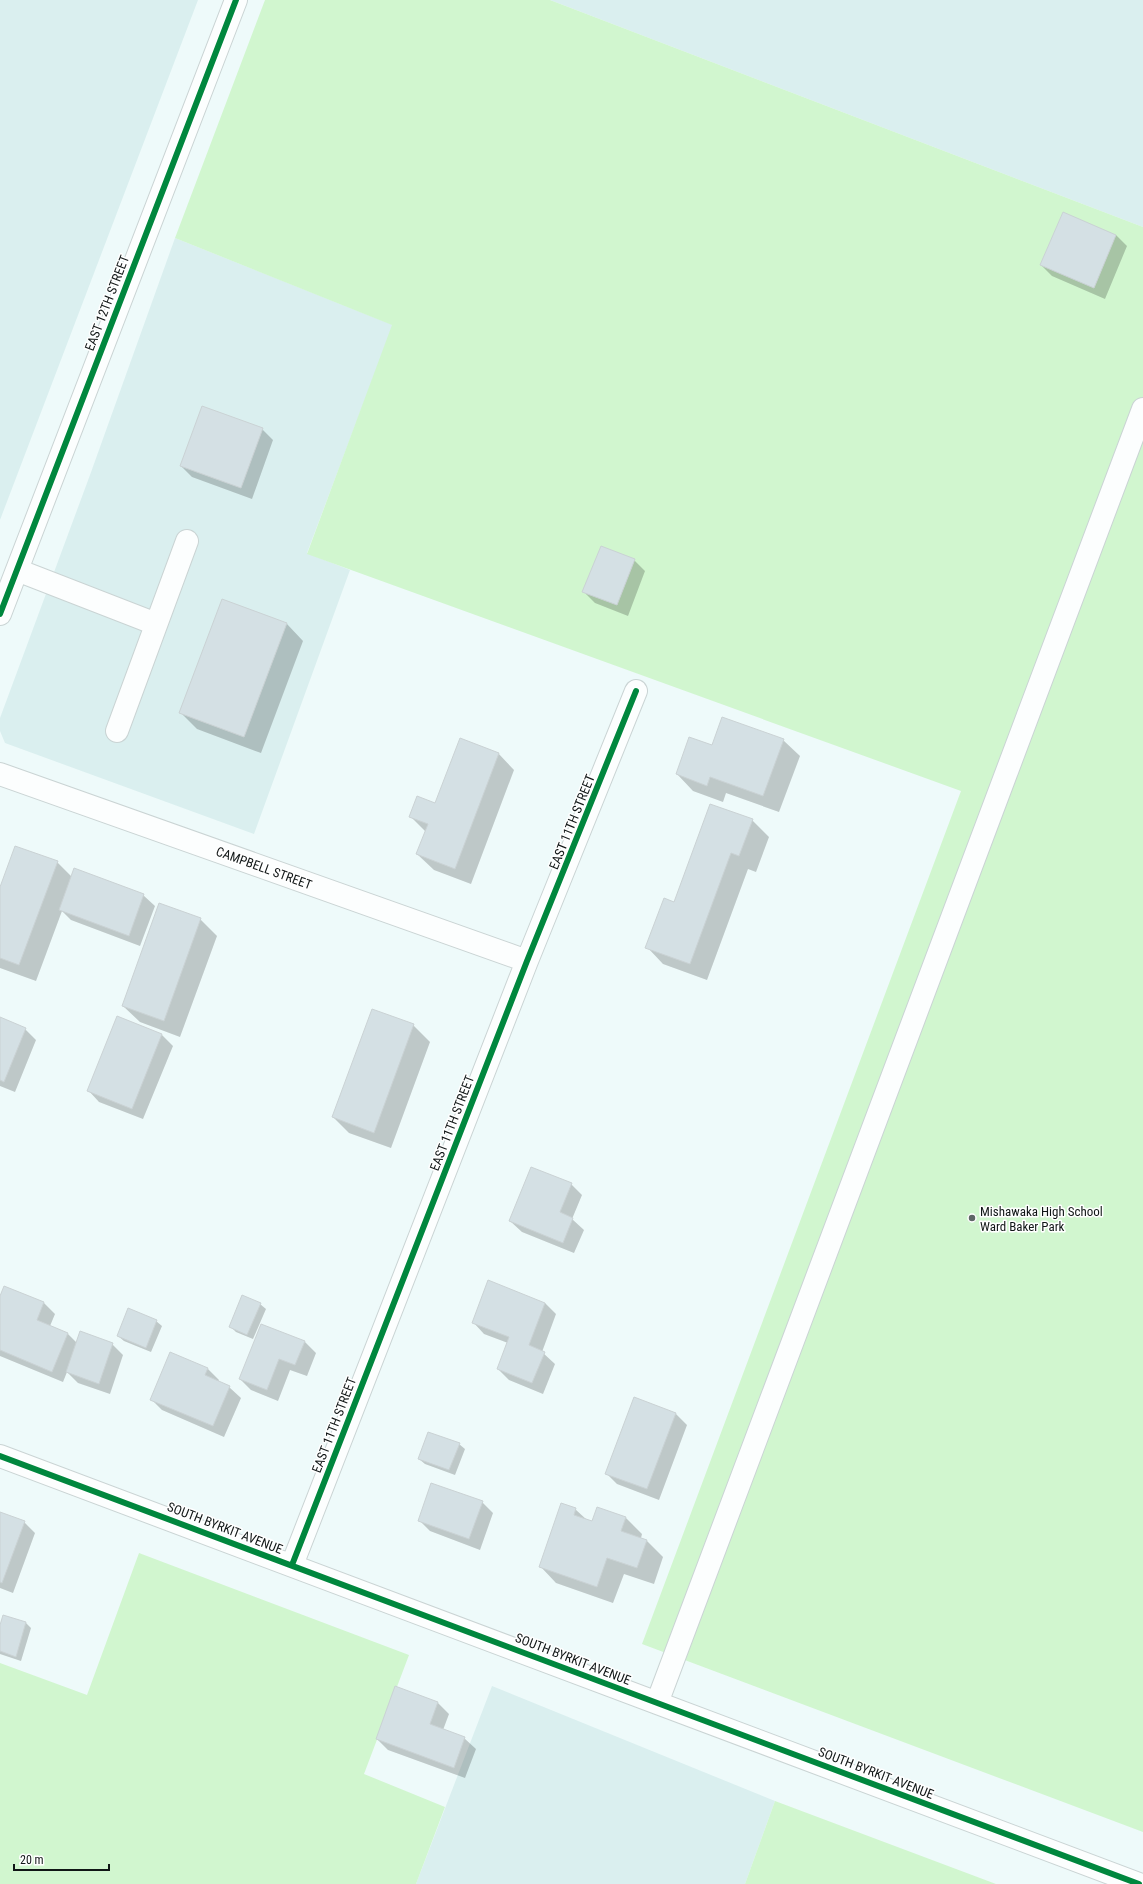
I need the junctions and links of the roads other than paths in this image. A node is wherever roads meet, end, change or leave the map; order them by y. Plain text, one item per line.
1 (236, 0) edge
2 (1143, 409) edge
3 (187, 541) dead end
4 (17, 570) junction
5 (0, 614) edge
6 (156, 624) junction
7 (636, 691) dead end
8 (117, 730) dead end
9 (0, 774) edge
10 (527, 961) junction
11 (0, 1456) edge
12 (292, 1565) junction
13 (657, 1703) junction
14 (1139, 1884) edge

1 - 4 street, EAST 12TH STREET
2 - 13 street
3 - 6 street
4 - 5 street, EAST 12TH STREET
4 - 6 street
6 - 8 street
7 - 10 street, EAST 11TH STREET
9 - 10 street, CAMPBELL STREET
10 - 12 street, EAST 11TH STREET
11 - 12 street, SOUTH BYRKIT AVENUE
12 - 13 street, SOUTH BYRKIT AVENUE
13 - 14 street, SOUTH BYRKIT AVENUE

